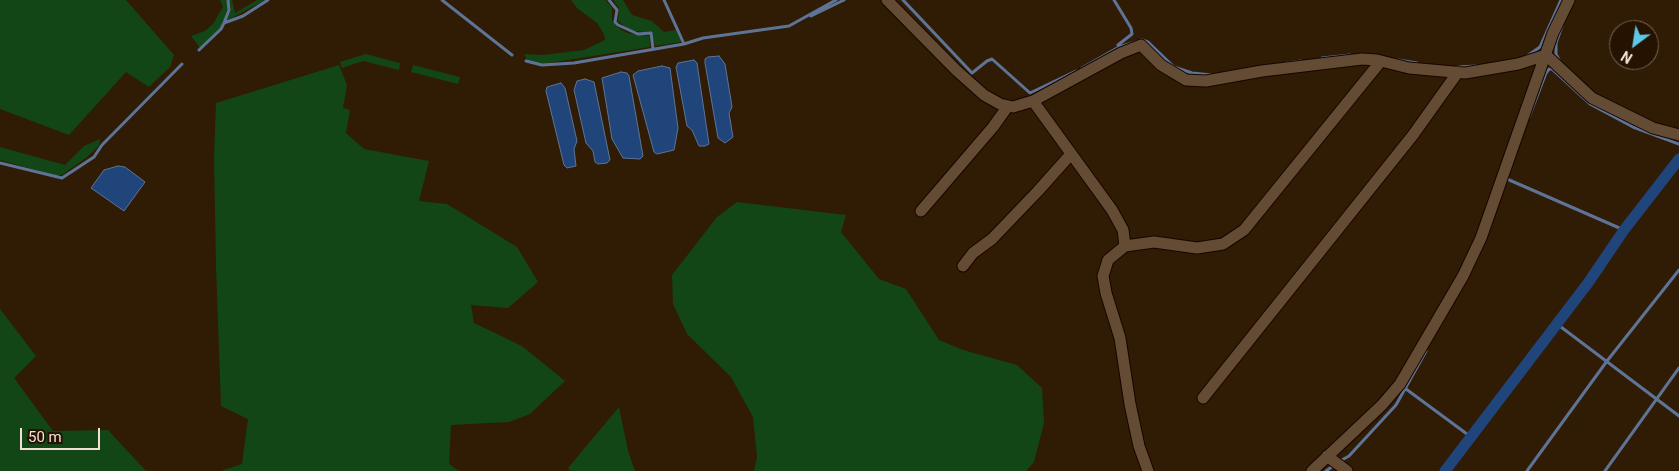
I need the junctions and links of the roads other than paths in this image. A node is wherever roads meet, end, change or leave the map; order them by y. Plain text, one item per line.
1 (887, 0) edge
2 (1569, 0) edge
3 (1546, 55) junction
4 (1381, 61) junction
5 (1458, 72) junction
6 (1033, 102) junction
7 (1008, 106) junction
8 (1679, 135) edge
9 (1071, 154) junction
10 (921, 211) dead end
11 (1125, 246) junction
12 (963, 266) dead end
13 (1203, 398) dead end
14 (1327, 456) junction
15 (1148, 471) edge
16 (1312, 471) edge
17 (1347, 471) edge

1 - 7 street
2 - 3 street
3 - 5 street
3 - 8 street
3 - 14 street
4 - 5 street
4 - 6 street
4 - 11 street
5 - 13 street
6 - 7 street
6 - 9 street
7 - 10 street
9 - 11 street
9 - 12 street
11 - 15 street
14 - 16 street
14 - 17 street

